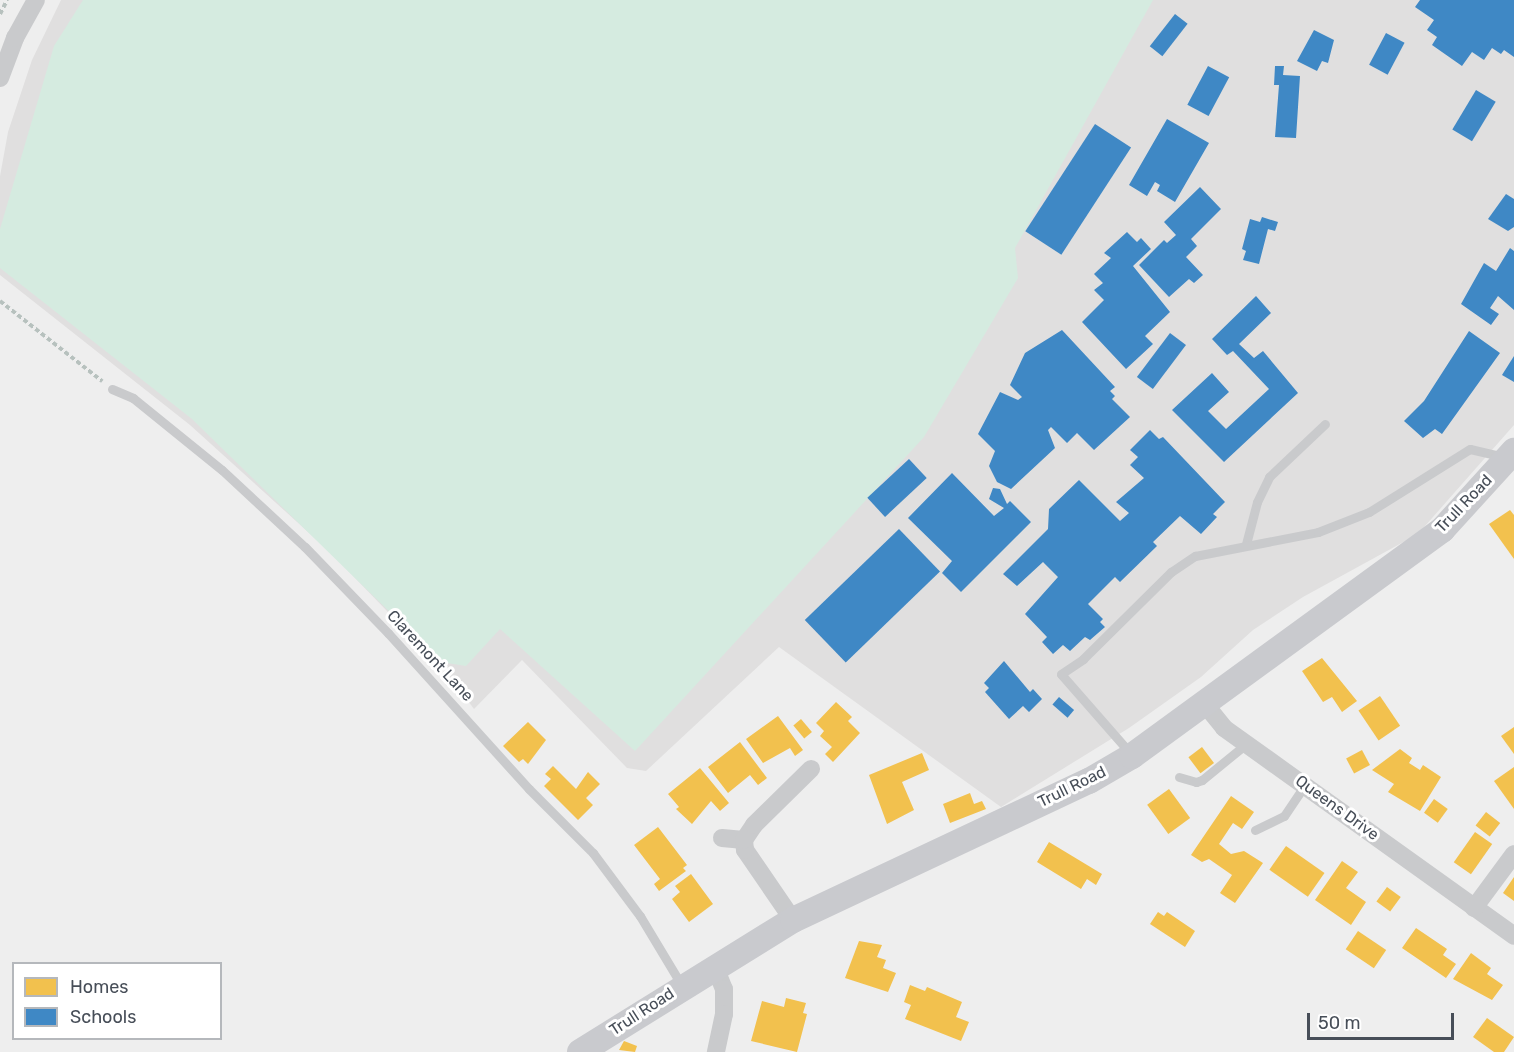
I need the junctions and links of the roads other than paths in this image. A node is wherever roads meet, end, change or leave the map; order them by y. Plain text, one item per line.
1 (36, 0) edge
2 (0, 78) edge
3 (112, 388) road end
4 (1325, 424) dead end
5 (1512, 456) edge
6 (1246, 544) junction
7 (1204, 703) junction
8 (1246, 744) junction
9 (1132, 756) junction
10 (811, 769) dead end
11 (1179, 777) dead end
12 (1305, 785) junction
13 (1255, 830) dead end
14 (722, 838) dead end
15 (744, 840) junction
16 (1514, 854) edge
17 (1474, 908) junction
18 (793, 920) junction
19 (1514, 936) edge
20 (715, 967) junction
21 (682, 986) junction
22 (580, 1052) edge
23 (716, 1052) edge

1 - 2 street
3 - 21 lane, Claremont Lane
4 - 6 lane
5 - 6 lane
5 - 7 street, Trull Road
6 - 9 lane
7 - 8 street, Queens Drive
7 - 9 street, Trull Road
8 - 11 lane
8 - 12 street, Queens Drive
9 - 18 street, Trull Road
10 - 15 street
12 - 13 lane
12 - 17 street, Queens Drive
14 - 15 street
15 - 18 street
16 - 17 street
17 - 19 street, Queens Drive
18 - 20 street, Trull Road
20 - 21 street, Trull Road
20 - 23 street
21 - 22 street, Trull Road

